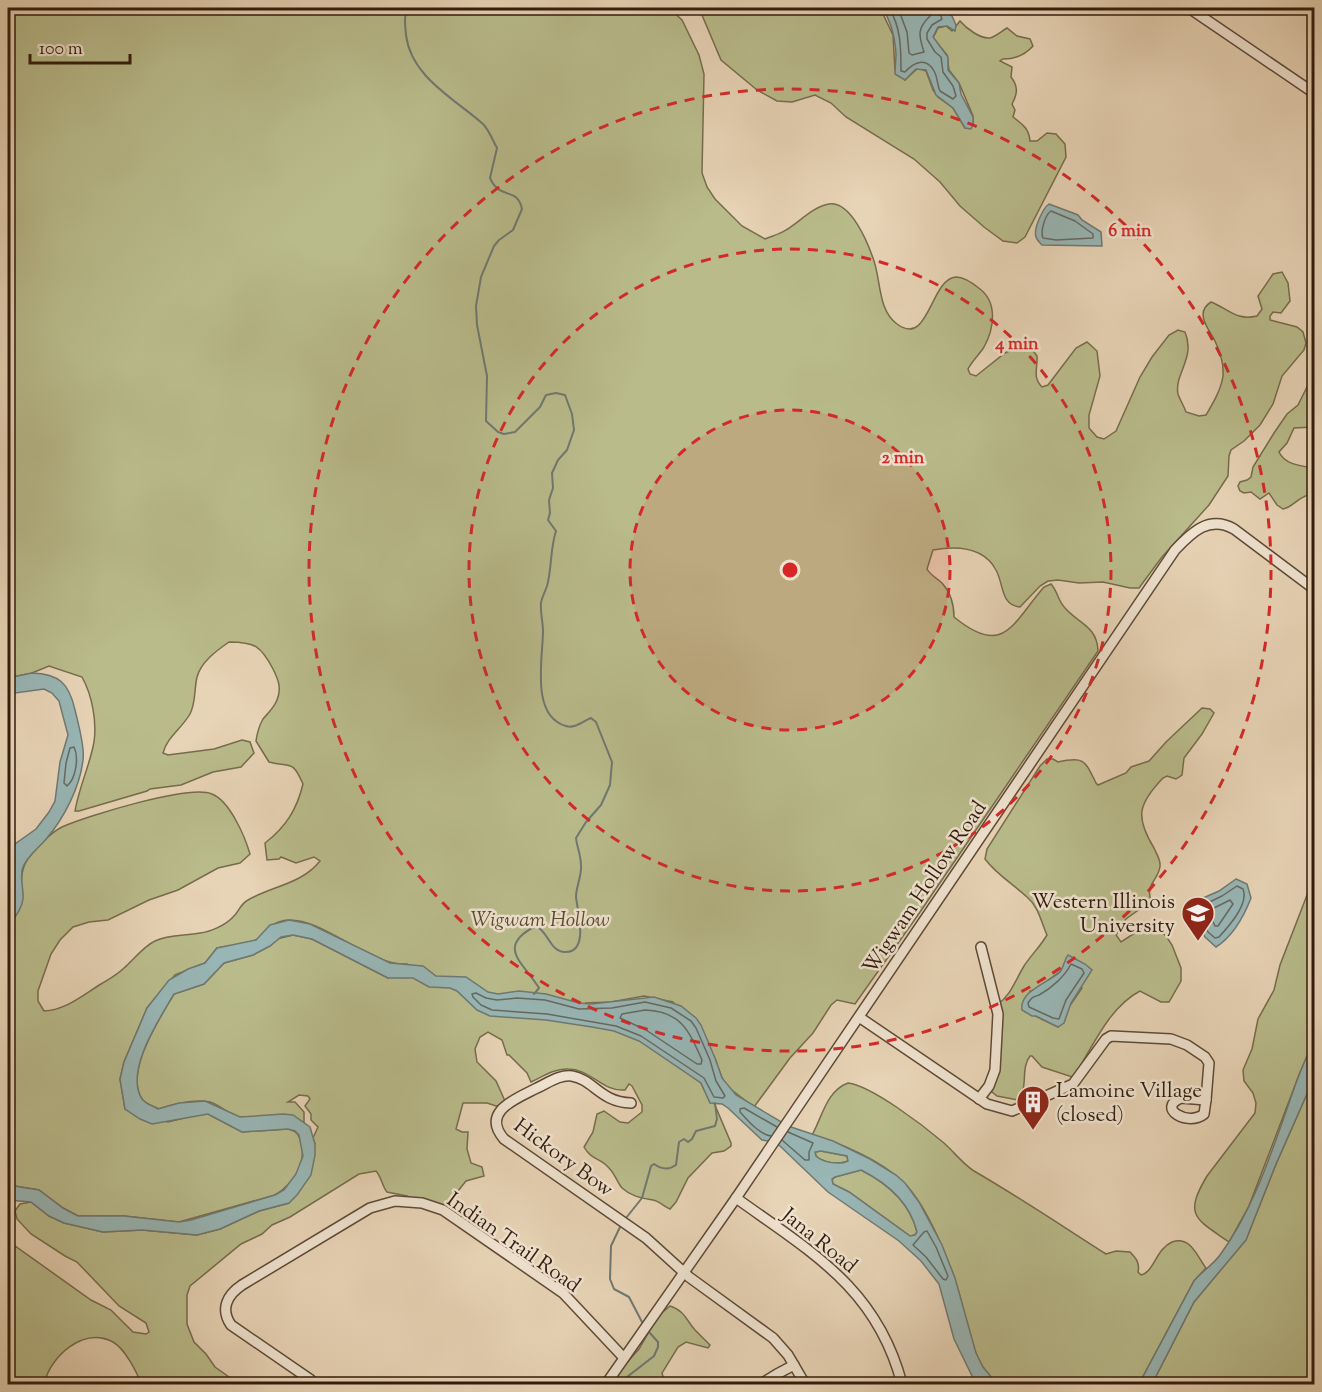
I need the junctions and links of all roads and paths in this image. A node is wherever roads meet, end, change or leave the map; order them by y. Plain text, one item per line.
1 (1190, 8) edge
2 (1314, 93) edge
3 (1314, 589) edge
4 (981, 947) dead end
5 (859, 1017) junction
6 (979, 1099) junction
7 (1206, 1100) dead end
8 (631, 1103) dead end
9 (736, 1198) junction
10 (684, 1272) junction
11 (624, 1358) junction
12 (794, 1365) junction
13 (311, 1380) dead end
14 (606, 1384) edge
15 (761, 1384) edge
16 (805, 1384) edge
17 (902, 1384) edge

1 - 2 street
3 - 5 street, Wigwam Hollow Road
4 - 6 street
5 - 6 street
5 - 9 street, Wigwam Hollow Road
6 - 7 street
8 - 10 street, Hickory Bow
9 - 10 street, Wigwam Hollow Road
9 - 17 street, Jana Road
10 - 11 street, Wigwam Hollow Road
10 - 12 street
11 - 13 street, Indian Trail Road
11 - 14 street, Wigwam Hollow Road
12 - 15 street
12 - 16 street

